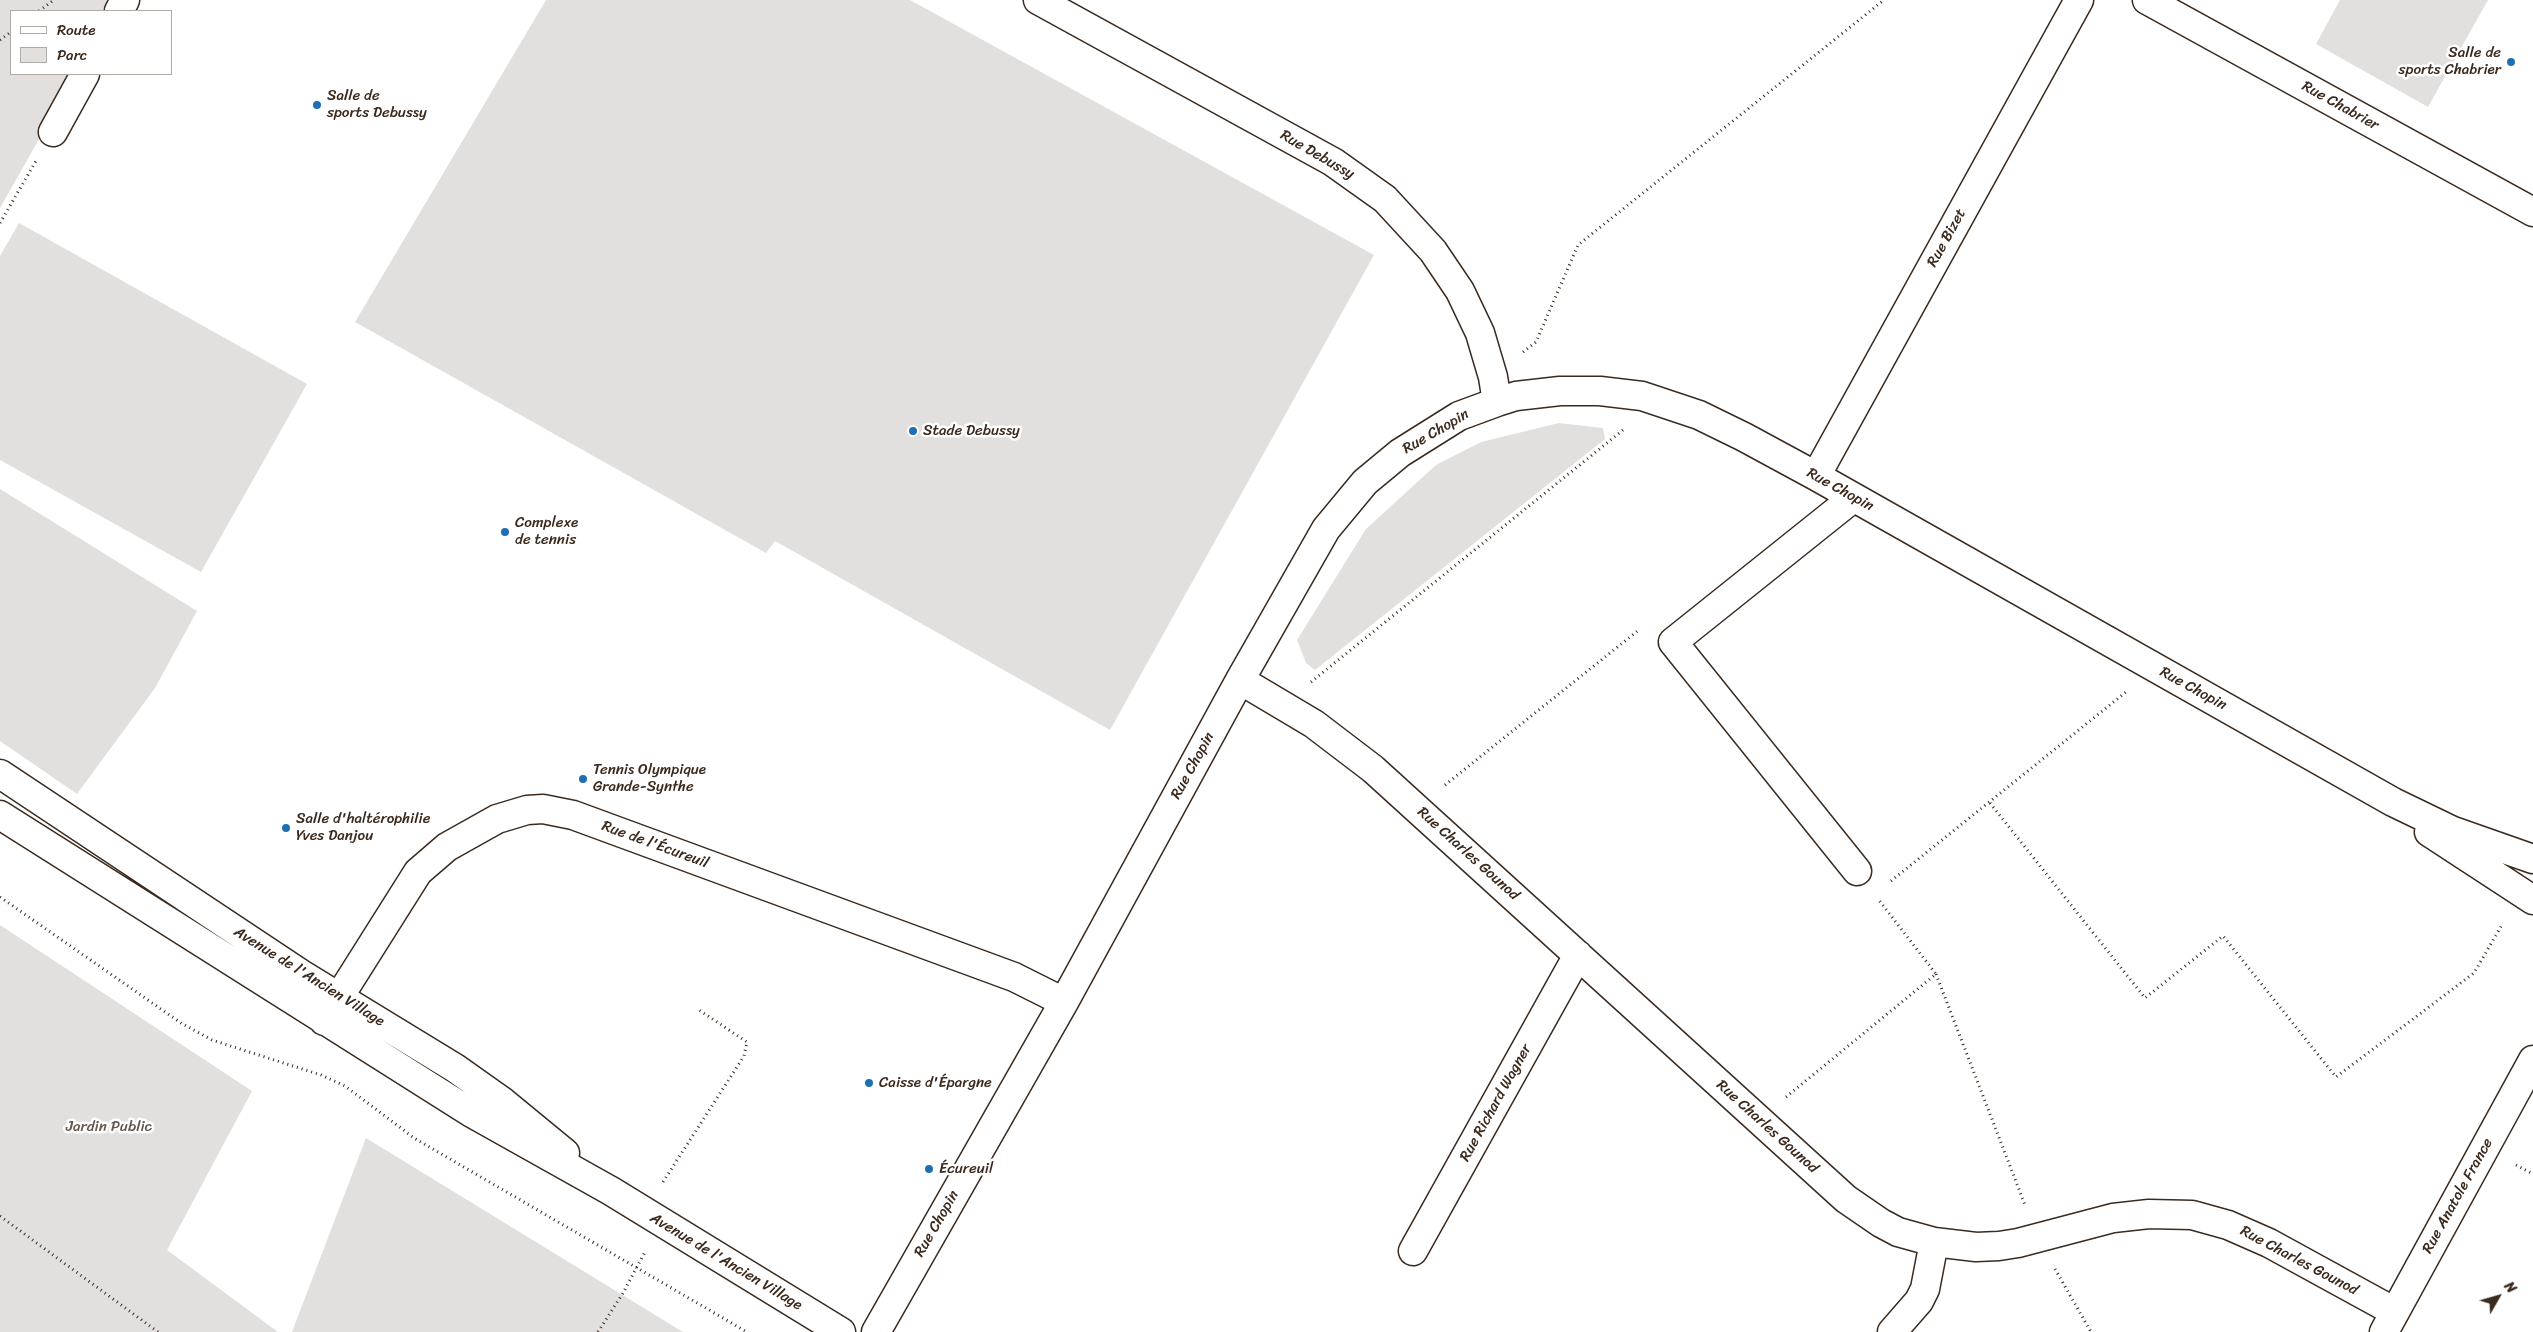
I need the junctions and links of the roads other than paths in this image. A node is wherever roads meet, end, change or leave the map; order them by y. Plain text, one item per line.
1 (1038, 0) edge
2 (2079, 0) edge
3 (2147, 0) edge
4 (84, 75) edge
5 (53, 132) road end
6 (2533, 212) edge
7 (1495, 389) junction
8 (1816, 476) junction
9 (1853, 498) junction
10 (1240, 680) junction
11 (0, 774) edge
12 (2393, 802) junction
13 (0, 815) edge
14 (2533, 859) edge
15 (1857, 871) road end
16 (2527, 896) edge
17 (1578, 955) junction
18 (339, 997) junction
19 (1064, 1002) junction
20 (324, 1021) junction
21 (2533, 1060) edge
22 (610, 1192) junction
23 (1934, 1242) junction
24 (1413, 1251) dead end
25 (2389, 1322) edge
26 (841, 1332) edge
27 (876, 1332) edge
28 (1892, 1332) edge

1 - 7 street, Rue Debussy
2 - 8 street, Rue Bizet
3 - 6 street, Rue Chabrier
4 - 5 street
7 - 8 street, Rue Chopin
7 - 10 street, Rue Chopin
8 - 9 street, Rue Chopin
9 - 12 street, Rue Chopin
9 - 15 street
10 - 17 street, Rue Charles Gounod
10 - 19 street, Rue Chopin
11 - 18 street, Avenue de l'Ancien Village
12 - 14 street, Rue Chopin
12 - 16 street, Rue Chopin
13 - 20 street, Avenue de l'Ancien Village
17 - 23 street, Rue Charles Gounod
17 - 24 street, Rue Richard Wagner
18 - 19 street, Rue de l'Écureuil
18 - 20 street, Rue de l'Écureuil
18 - 22 street, Avenue de l'Ancien Village
19 - 27 street, Rue Chopin
20 - 22 street, Avenue de l'Ancien Village
21 - 25 street, Rue Anatole France
22 - 26 street, Avenue de l'Ancien Village
23 - 25 street, Rue Charles Gounod
23 - 28 street

